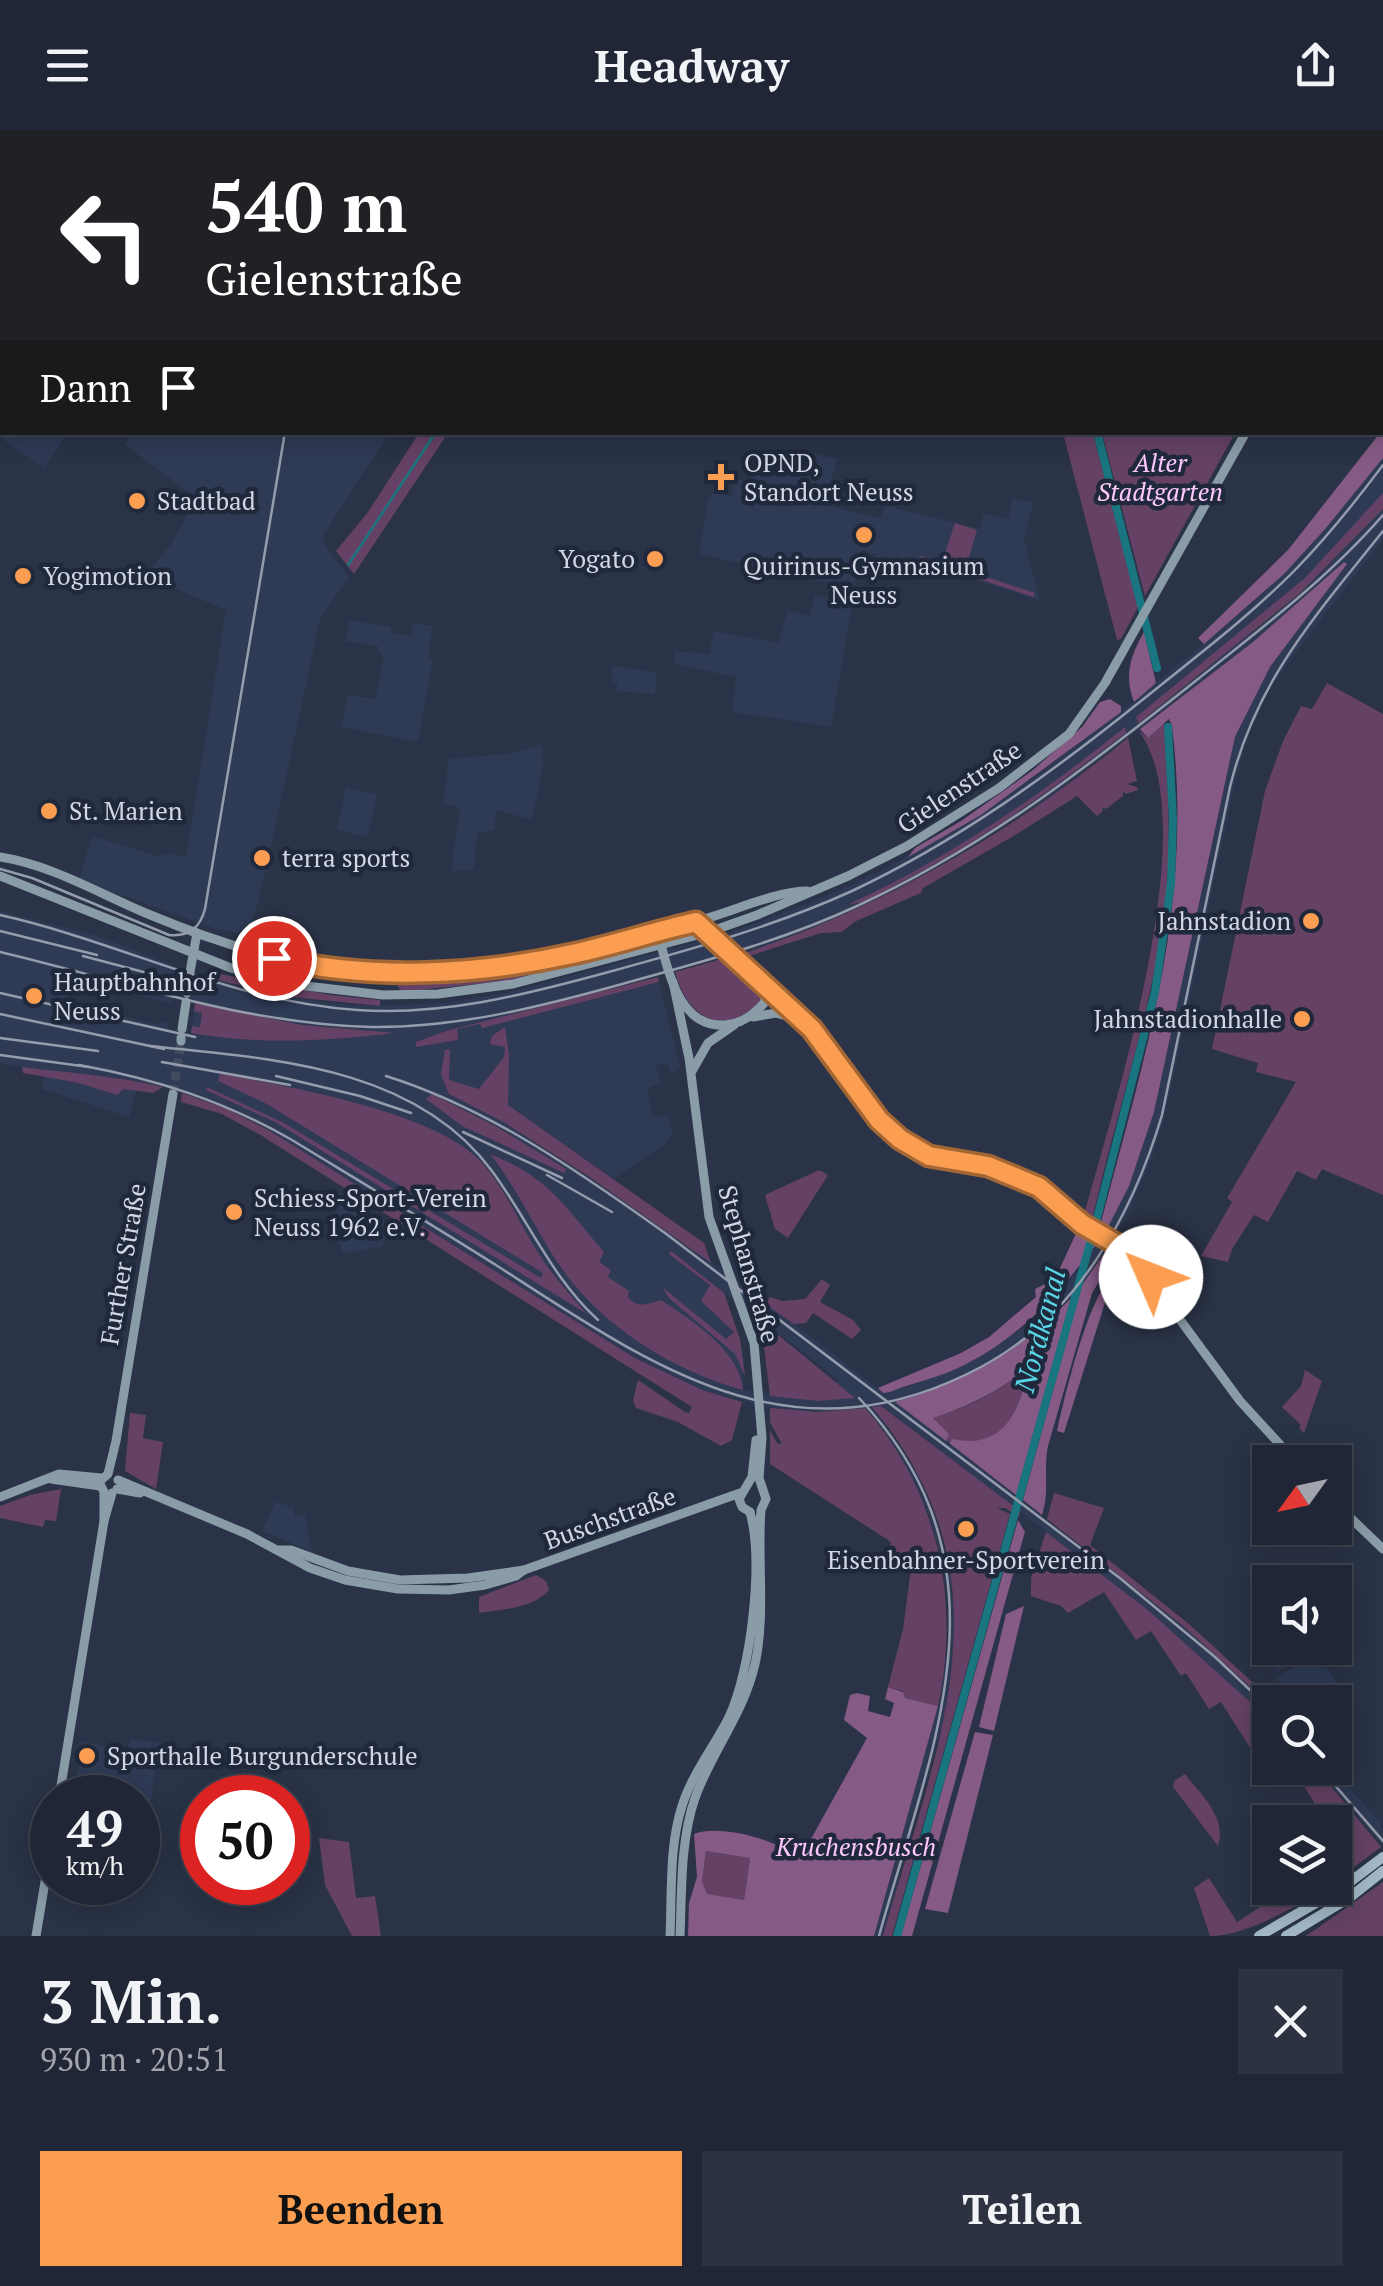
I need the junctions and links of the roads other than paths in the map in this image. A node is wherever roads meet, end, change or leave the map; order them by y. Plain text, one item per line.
1 (1244, 435) edge
2 (0, 856) edge
3 (48, 870) junction
4 (0, 876) edge
5 (19, 881) junction
6 (809, 892) junction
7 (696, 922) junction
8 (657, 931) junction
9 (709, 932) junction
10 (197, 934) junction
11 (660, 943) junction
12 (193, 954) junction
13 (190, 972) dead end
14 (416, 972) junction
15 (761, 979) junction
16 (673, 982) junction
17 (187, 995) dead end
18 (403, 995) junction
19 (741, 1022) junction
20 (807, 1024) junction
21 (182, 1036) tunnel mouth
22 (715, 1038) junction
23 (686, 1046) junction
24 (691, 1072) junction
25 (173, 1094) tunnel mouth
26 (759, 1408) junction
27 (1281, 1445) edge
28 (109, 1483) junction
29 (761, 1488) junction
30 (744, 1489) junction
31 (0, 1497) edge
32 (708, 1504) junction
33 (740, 1504) junction
34 (755, 1511) junction
35 (1352, 1519) edge
36 (1383, 1549) edge
37 (64, 1775) edge
38 (1383, 1857) edge
39 (1383, 1871) edge
40 (41, 1905) edge
41 (36, 1936) edge
42 (670, 1936) edge
43 (680, 1936) edge
44 (1259, 1936) edge
45 (1286, 1936) edge

1 - 6 main road, Gielenstraße
2 - 3 main road, Gielenstraße
3 - 5 main road
3 - 10 main road, Gielenstraße
4 - 5 main road, Gielenstraße
5 - 12 main road, Gielenstraße
6 - 7 main road, Gielenstraße
6 - 9 main road, Gielenstraße
7 - 8 main road, Gielenstraße
7 - 9 main road
8 - 11 main road, Stephanstraße
8 - 14 main road, Gielenstraße
9 - 11 main road, Gielenstraße
9 - 15 main road
10 - 12 main road
10 - 14 main road, Gielenstraße
11 - 16 main road, Stephanstraße
11 - 18 main road, Gielenstraße
12 - 13 main road
12 - 18 main road, Gielenstraße
14 - 18 main road
15 - 19 main road
15 - 20 main road
16 - 19 main road, Stephanstraße
16 - 23 main road, Stephanstraße
17 - 21 main road
19 - 20 main road
19 - 22 main road
20 - 27 main road
22 - 23 main road
22 - 24 main road
23 - 24 main road, Stephanstraße
24 - 26 main road, Stephanstraße
25 - 28 main road, Further Straße
26 - 29 main road, Stephanstraße
26 - 30 main road, Stephanstraße
28 - 31 main road, Buschstraße
28 - 32 main road, Buschstraße
28 - 37 main road, Further Straße
29 - 30 main road
29 - 34 main road, Stephanstraße
30 - 32 main road, Buschstraße
30 - 33 main road, Stephanstraße
32 - 33 main road, Buschstraße
33 - 34 main road
34 - 42 main road
34 - 43 main road
35 - 36 main road
38 - 44 main road
39 - 45 main road
40 - 41 main road

